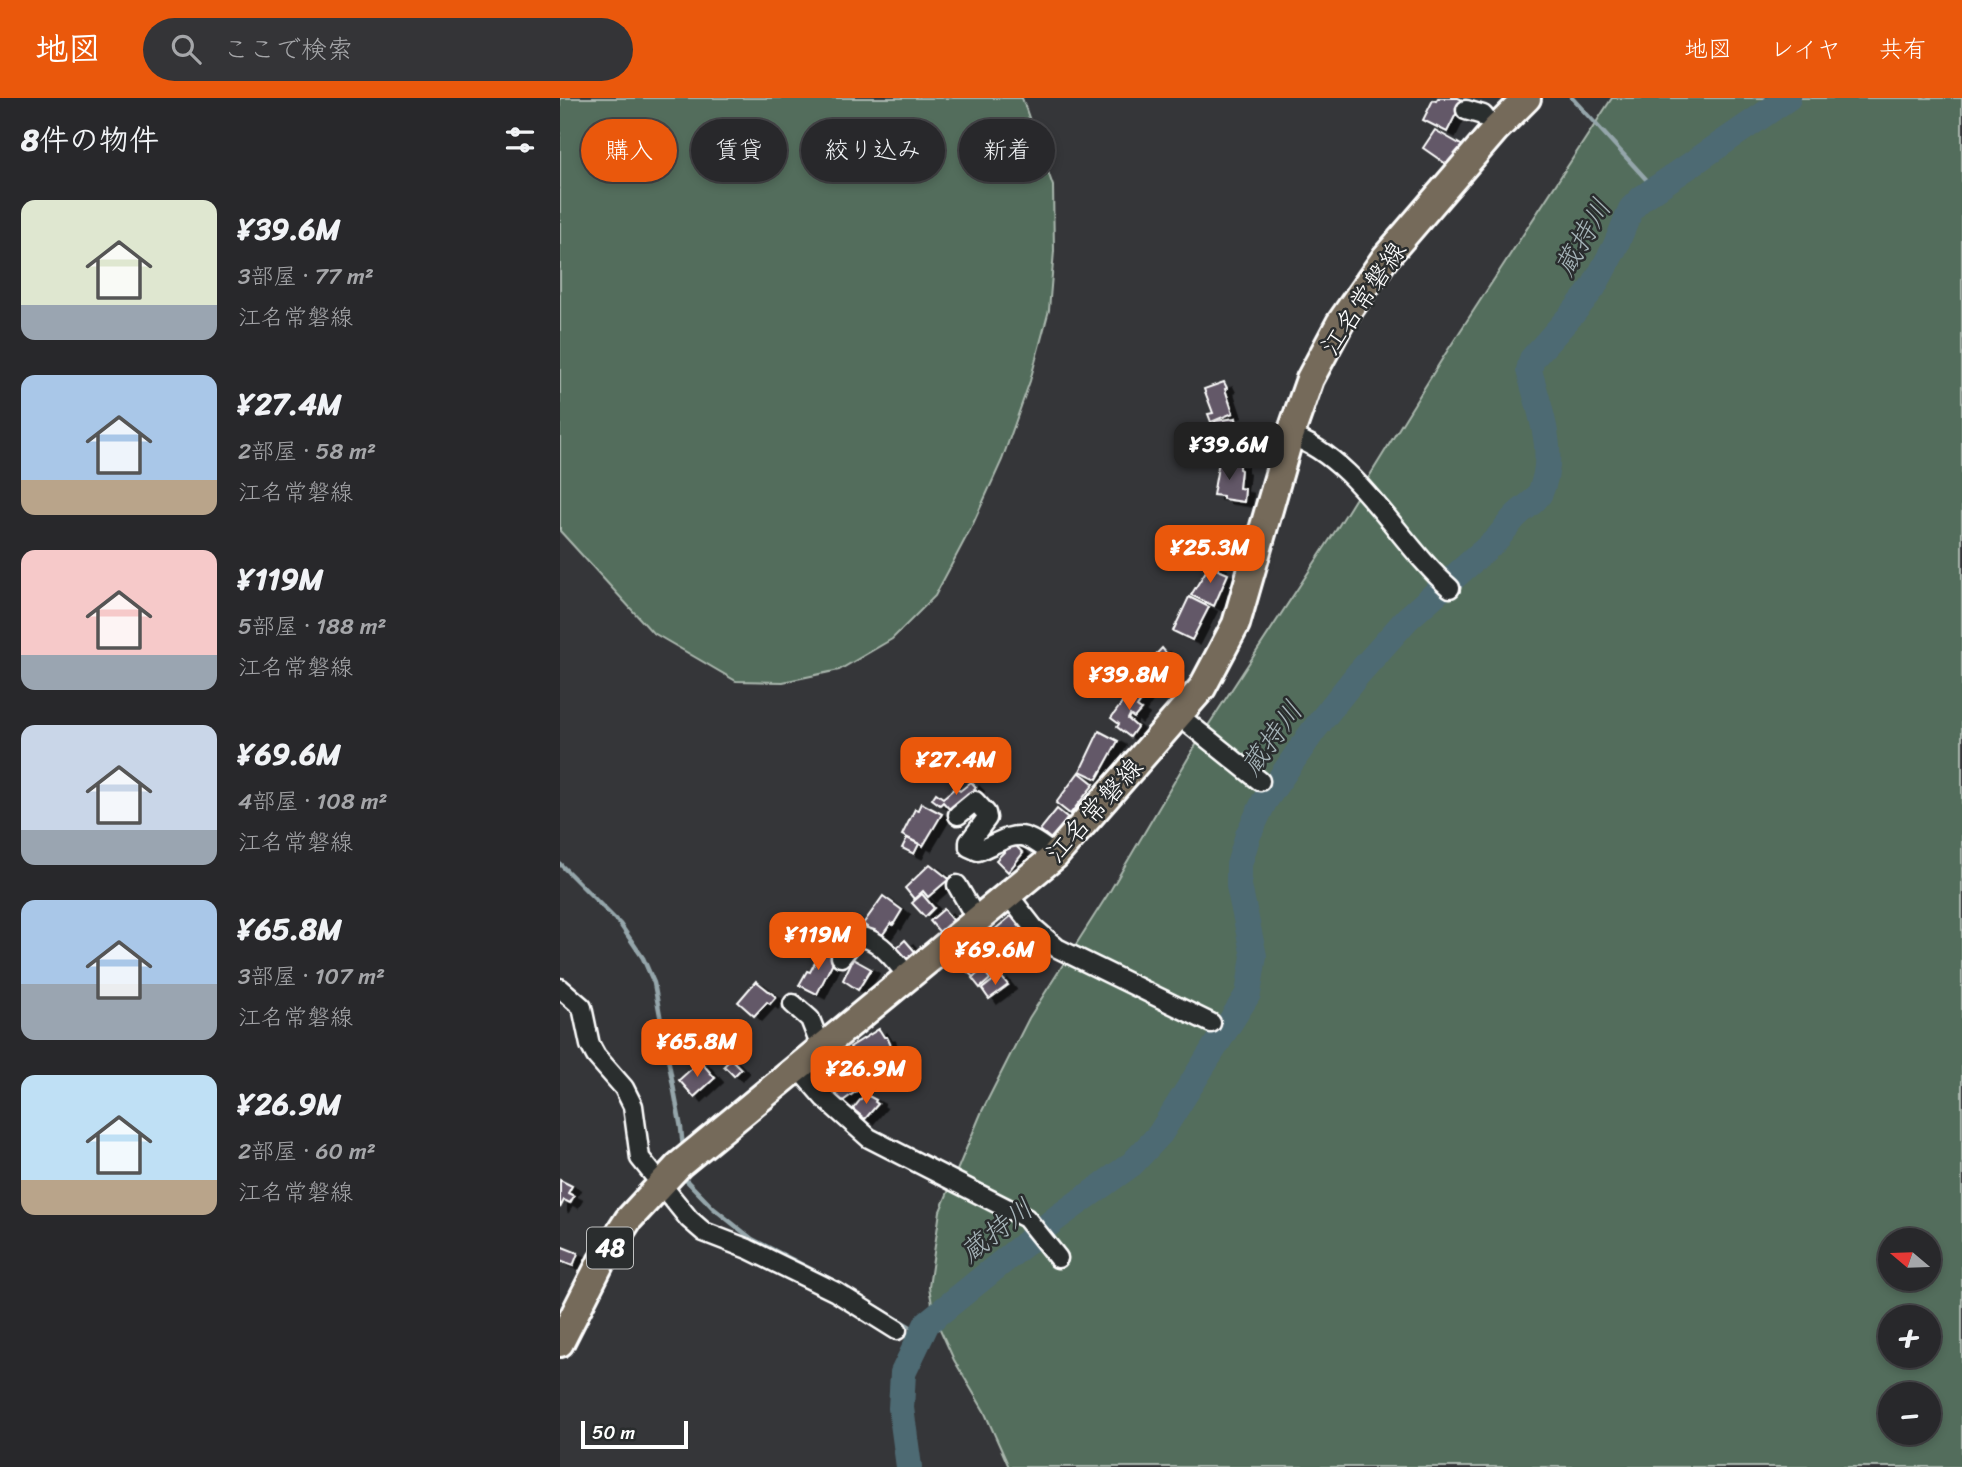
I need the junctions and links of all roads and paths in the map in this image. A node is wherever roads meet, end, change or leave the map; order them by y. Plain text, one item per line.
1 (1526, 98) edge
2 (1466, 110) dead end
3 (1496, 130) junction
4 (1290, 436) junction
5 (1450, 588) dead end
6 (1178, 715) junction
7 (1260, 780) dead end
8 (958, 815) dead end
9 (1055, 856) junction
10 (957, 885) dead end
11 (1009, 896) junction
12 (977, 920) junction
13 (841, 957) dead end
14 (910, 978) junction
15 (560, 988) edge
16 (793, 1004) dead end
17 (1211, 1023) dead end
18 (821, 1047) junction
19 (798, 1068) junction
20 (677, 1168) junction
21 (1058, 1258) dead end
22 (897, 1330) dead end
23 (560, 1343) edge

1 - 3 main road, 江名常磐線 / 48
2 - 3 street
3 - 4 main road, 江名常磐線 / 48
4 - 5 street
4 - 6 main road, 江名常磐線 / 48
6 - 7 street
6 - 9 main road, 江名常磐線 / 48
8 - 9 street
9 - 11 main road, 江名常磐線 / 48
10 - 12 street
11 - 12 main road, 江名常磐線 / 48
11 - 17 street
12 - 14 main road, 江名常磐線 / 48
13 - 14 street
14 - 18 main road, 江名常磐線 / 48
15 - 20 street
16 - 18 street
18 - 19 main road, 江名常磐線 / 48
19 - 20 main road, 江名常磐線 / 48
19 - 21 street
20 - 22 street
20 - 23 main road, 江名常磐線 / 48

